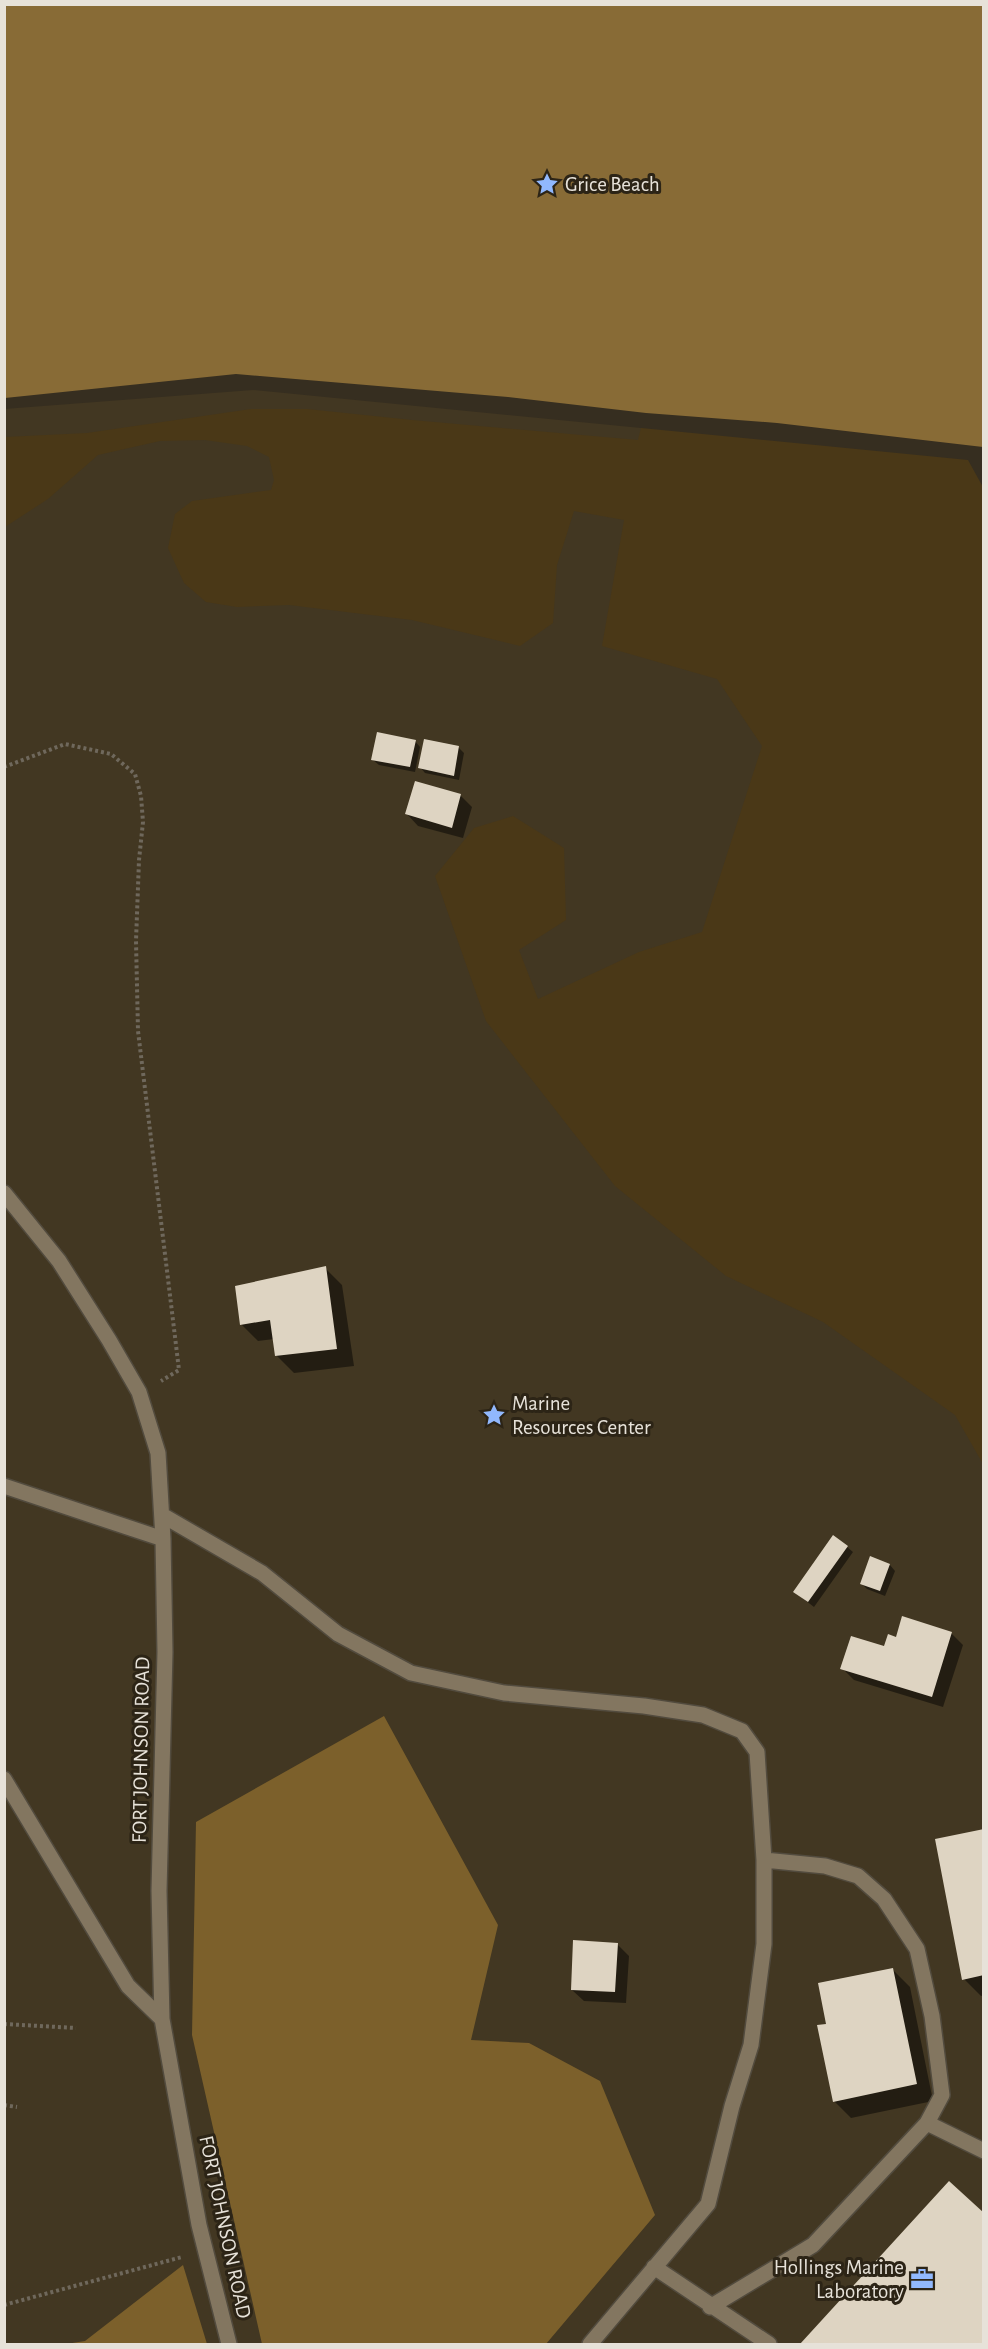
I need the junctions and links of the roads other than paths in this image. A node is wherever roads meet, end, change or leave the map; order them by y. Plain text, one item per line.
1 (4, 1193) edge
2 (4, 1486) edge
3 (162, 1515) junction
4 (163, 1539) junction
5 (4, 1779) edge
6 (9, 1798) edge
7 (764, 1860) junction
8 (162, 2019) junction
9 (927, 2123) junction
10 (984, 2151) edge
11 (654, 2267) junction
12 (710, 2307) junction
13 (229, 2344) edge
14 (590, 2344) edge
15 (769, 2344) edge

1 - 3 lane, FORT JOHNSON ROAD
2 - 4 lane
3 - 4 lane, FORT JOHNSON ROAD
3 - 7 lane
4 - 8 lane, FORT JOHNSON ROAD
5 - 6 lane
6 - 8 lane
7 - 9 lane
7 - 11 lane
8 - 13 lane, FORT JOHNSON ROAD
9 - 10 lane
9 - 12 lane
11 - 12 lane
11 - 14 lane
12 - 15 lane

